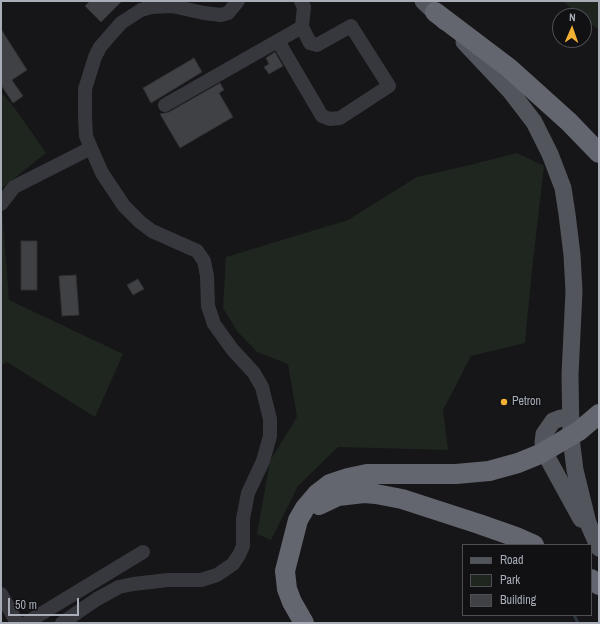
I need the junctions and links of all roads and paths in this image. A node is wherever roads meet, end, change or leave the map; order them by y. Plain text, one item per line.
1 (238, 1) edge
2 (301, 1) edge
3 (429, 7) edge
4 (302, 28) junction
5 (278, 42) junction
6 (165, 105) dead end
7 (91, 148) junction
8 (599, 153) edge
9 (1, 204) edge
10 (599, 414) edge
11 (571, 418) junction
12 (298, 520) junction
13 (532, 544) edge
14 (599, 548) edge
15 (143, 552) dead end
16 (1, 594) edge
17 (17, 623) edge
18 (26, 623) edge
19 (62, 623) edge
20 (304, 623) edge

1 - 7 street
2 - 4 street
3 - 8 highway
3 - 11 main road
4 - 5 street
4 - 5 street
5 - 6 street
7 - 9 street
7 - 19 street
10 - 12 highway
11 - 14 main road
11 - 14 main road
12 - 13 highway
12 - 20 highway
15 - 18 street
16 - 17 street

